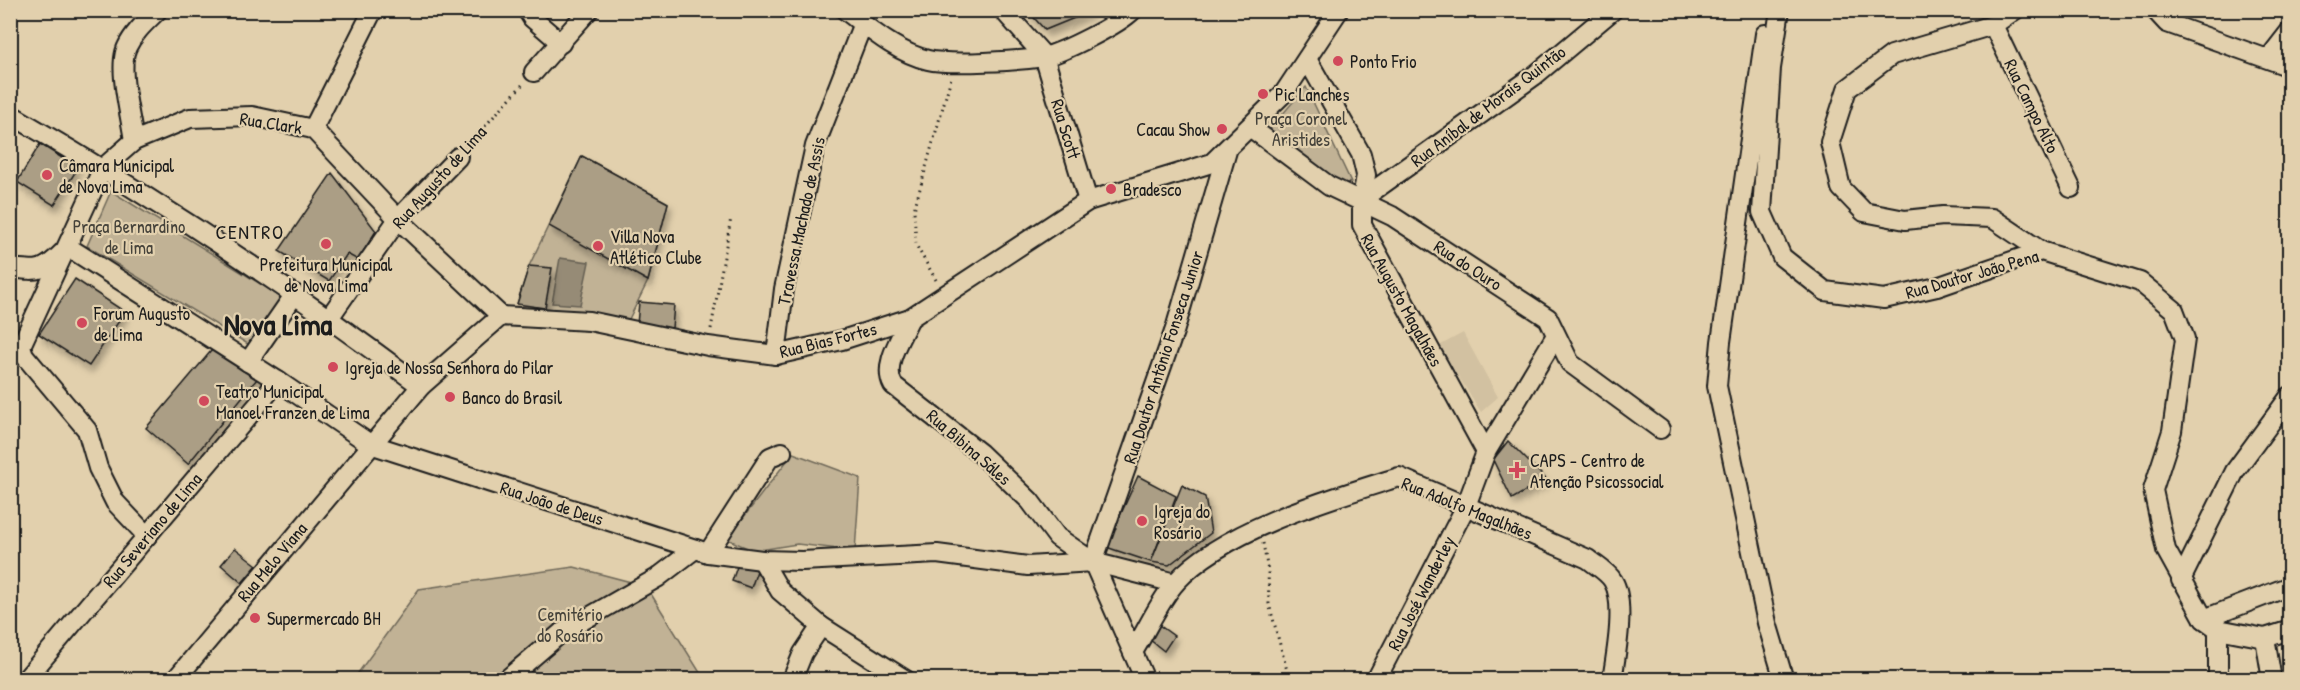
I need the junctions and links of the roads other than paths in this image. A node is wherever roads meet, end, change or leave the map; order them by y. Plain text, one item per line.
1 (158, 10) edge
2 (373, 10) edge
3 (527, 10) edge
4 (590, 10) edge
5 (845, 10) edge
6 (1003, 10) edge
7 (1133, 10) edge
8 (1339, 10) edge
9 (1775, 10) edge
10 (1780, 10) edge
11 (2015, 10) edge
12 (2155, 10) edge
13 (1609, 12) edge
14 (863, 23) junction
15 (1993, 25) junction
16 (2289, 31) edge
17 (561, 42) junction
18 (1044, 56) junction
19 (2269, 58) junction
20 (1307, 59) junction
21 (2289, 68) edge
22 (534, 72) road end
23 (10, 114) edge
24 (1250, 128) junction
25 (313, 129) junction
26 (134, 141) junction
27 (1227, 151) junction
28 (458, 157) road end
29 (103, 168) junction
30 (2071, 188) dead end
31 (1362, 199) junction
32 (1089, 201) junction
33 (398, 219) junction
34 (68, 247) junction
35 (2041, 251) junction
36 (10, 268) edge
37 (39, 271) junction
38 (295, 294) junction
39 (41, 303) junction
40 (501, 316) junction
41 (329, 318) junction
42 (910, 318) junction
43 (1555, 336) junction
44 (776, 355) junction
45 (248, 362) junction
46 (278, 381) junction
47 (416, 383) junction
48 (2289, 396) edge
49 (1660, 429) dead end
50 (366, 441) junction
51 (782, 452) dead end
52 (1486, 452) junction
53 (1466, 506) junction
54 (147, 536) junction
55 (701, 551) junction
56 (762, 560) junction
57 (1094, 562) junction
58 (2181, 580) junction
59 (1175, 583) junction
60 (2289, 586) edge
61 (2211, 624) junction
62 (821, 626) junction
63 (2289, 630) edge
64 (2265, 638) junction
65 (1133, 652) junction
66 (26, 680) edge
67 (175, 680) edge
68 (506, 680) edge
69 (792, 680) edge
70 (906, 680) edge
71 (1145, 680) edge
72 (1376, 680) edge
73 (1612, 680) edge
74 (1784, 680) edge
75 (2218, 680) edge
76 (2272, 680) edge

1 - 26 street
2 - 25 street
3 - 17 street
4 - 17 street
5 - 14 street
6 - 18 street
7 - 18 street
8 - 20 street, Rua Bias Fortes
9 - 74 street
10 - 35 street, Rua Doutor João Pena
11 - 15 street
12 - 19 street
13 - 31 street, Rua Aníbal de Morais Quintão
14 - 18 street
14 - 44 street, Travessa Machado de Assis
15 - 30 street, Rua Campo Alto
15 - 35 street
16 - 19 street
17 - 22 street
18 - 32 street, Rua Scott
19 - 21 street
20 - 24 street, Rua Bias Fortes
20 - 31 street, Rua Augusto Magalhães
23 - 29 street
24 - 27 street, Rua Bias Fortes
24 - 31 street, Rua do Ouro
25 - 26 street, Rua Clark
25 - 33 street, Rua Clark
26 - 29 street, Rua Clark
27 - 32 street, Rua Bias Fortes
27 - 57 street, Rua Doutor Antônio Fonseca Junior
28 - 33 street, Rua Augusto de Lima
29 - 34 street, Rua Clark
29 - 38 street
31 - 43 street, Rua do Ouro
31 - 52 street, Rua Augusto Magalhães
32 - 42 street, Rua Bias Fortes
33 - 40 street, Rua Clark
33 - 41 street, Rua Augusto de Lima
34 - 37 street
34 - 39 street, Rua Clark
34 - 45 street, Rua João de Deus
35 - 58 street, Rua Doutor João Pena
36 - 37 street
37 - 39 street
38 - 41 street
38 - 45 street
39 - 54 street, Rua Clark
40 - 44 street, Rua Bias Fortes
40 - 47 street
41 - 47 street
42 - 44 street, Rua Bias Fortes
42 - 57 street, Rua Bibina Sáles
43 - 49 street, Rua do Ouro
43 - 52 street
45 - 46 street, Rua João de Deus
46 - 50 street, Rua João de Deus
46 - 54 street, Rua Severiano de Lima
47 - 50 street
48 - 58 street
50 - 55 street, Rua João de Deus
50 - 67 street, Rua Melo Viana
51 - 55 street
52 - 53 street
53 - 59 street, Rua Adolfo Magalhães
53 - 72 street, Rua José Wanderley
53 - 73 street, Rua Adolfo Magalhães
54 - 66 street, Rua Severiano de Lima
55 - 56 street, Rua João de Deus
55 - 68 street
56 - 57 street, Rua João de Deus
56 - 62 street
57 - 59 street
57 - 65 street
58 - 61 street, Rua Doutor João Pena
59 - 65 street, Rua Adolfo Magalhães
60 - 61 street
61 - 64 street
61 - 75 street
62 - 69 street
62 - 70 street
63 - 64 street
64 - 76 street
65 - 71 street

